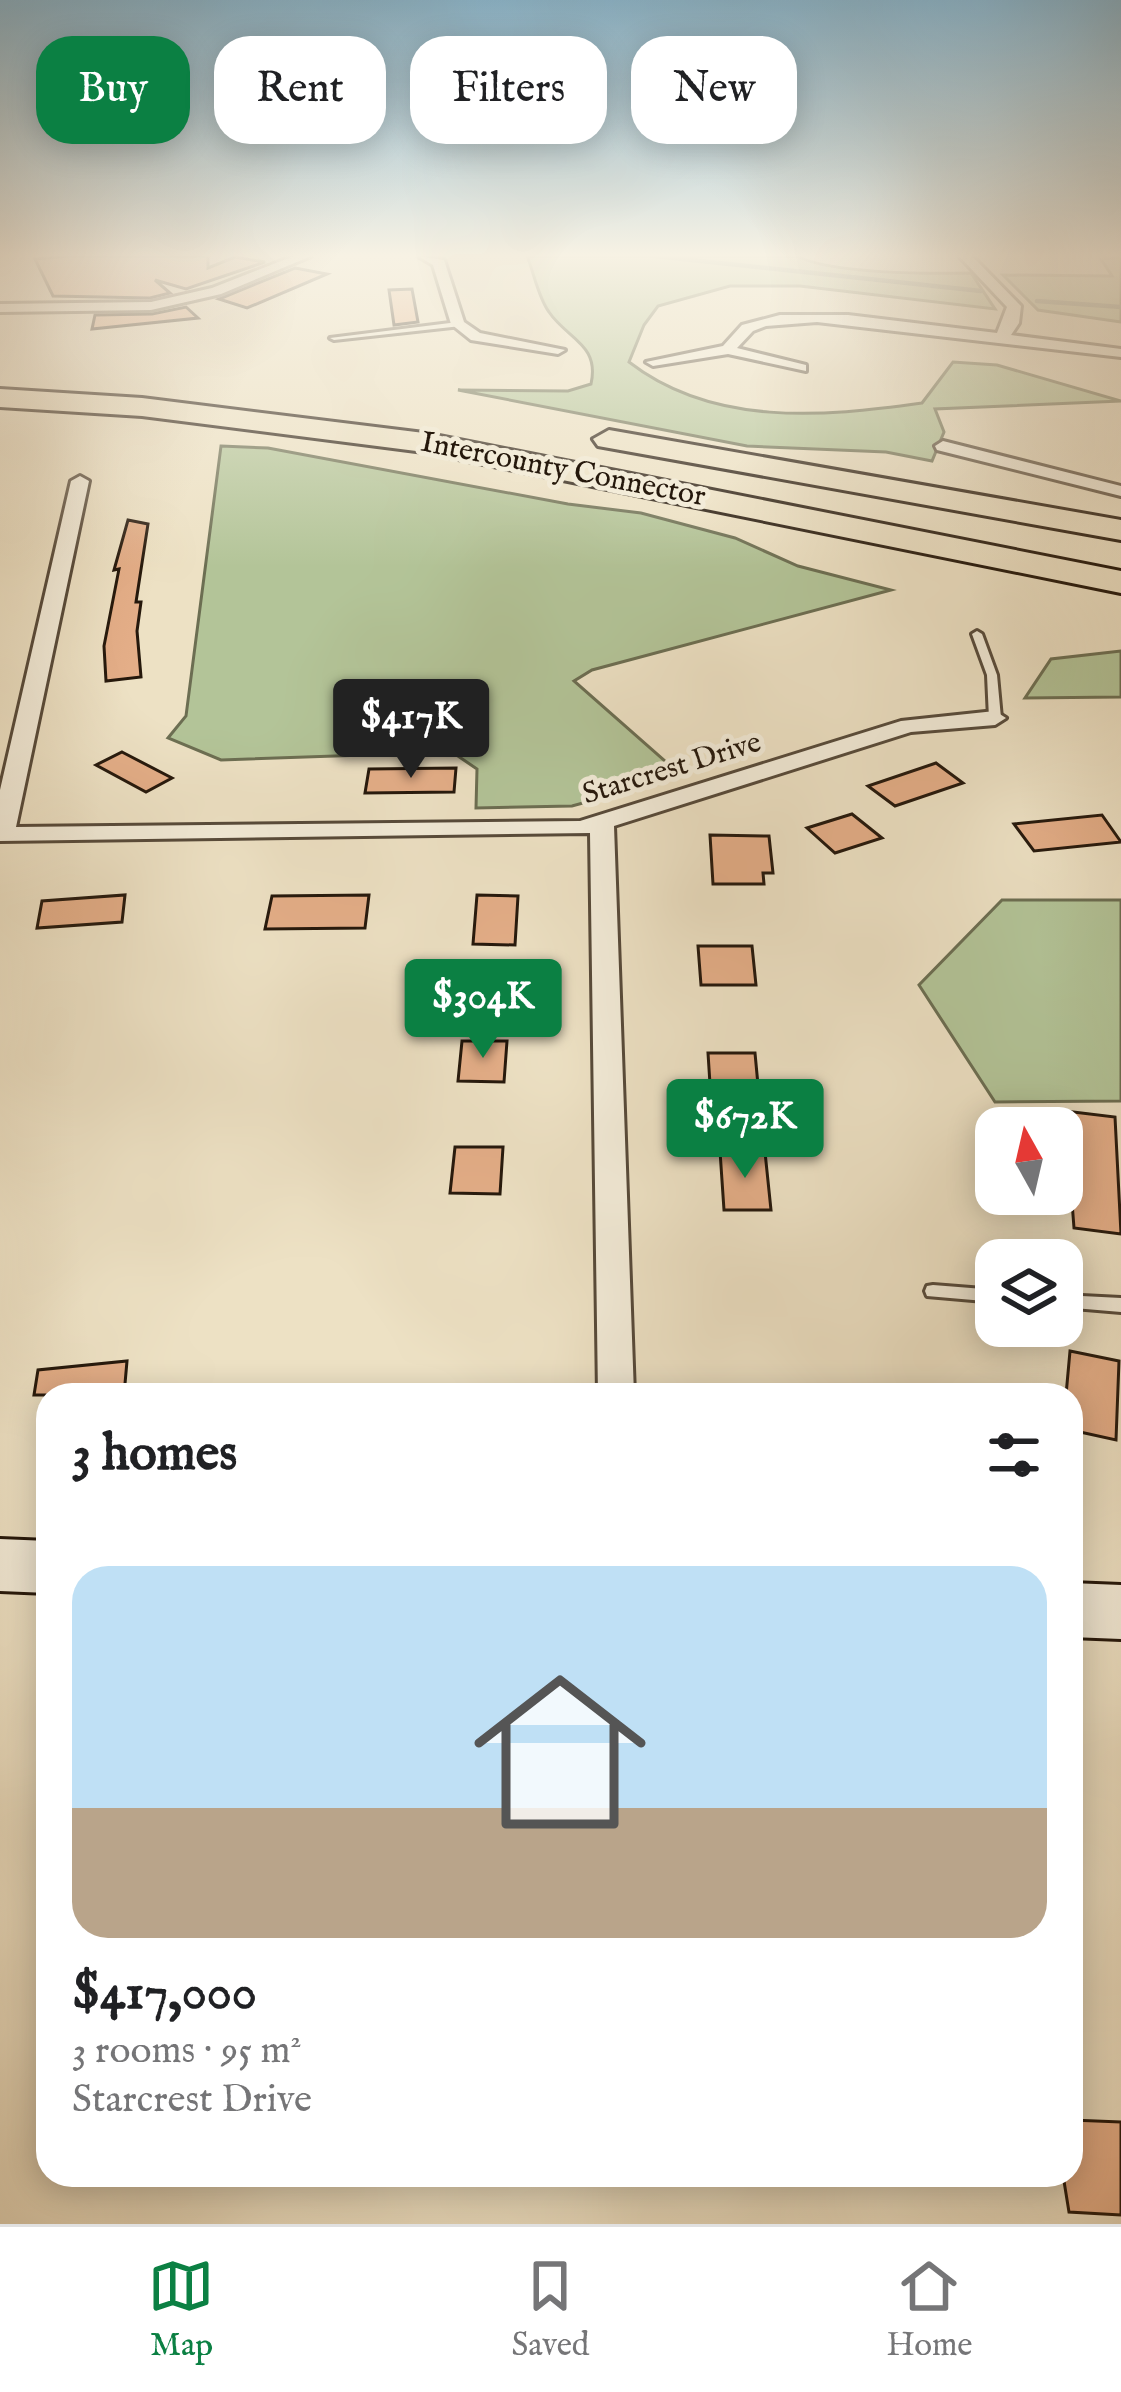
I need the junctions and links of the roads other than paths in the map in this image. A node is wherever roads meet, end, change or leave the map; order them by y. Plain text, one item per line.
1 (667, 360) edge
2 (768, 360) edge
3 (653, 362) dead end
4 (801, 368) dead end
5 (0, 374) edge
6 (0, 398) edge
7 (393, 407) dead end
8 (570, 432) dead end
9 (609, 440) junction
10 (943, 446) dead end
11 (80, 481) dead end
12 (1121, 491) edge
13 (1121, 530) edge
14 (1121, 550) edge
15 (1121, 584) edge
16 (977, 634) dead end
17 (995, 718) joint
18 (602, 824) junction
19 (1, 834) edge
20 (933, 1291) dead end
21 (975, 1294) edge
22 (1083, 1302) edge
23 (1121, 1305) edge
24 (616, 1383) edge
25 (0, 1565) edge
26 (36, 1566) edge
27 (1083, 1610) edge
28 (1121, 1612) edge

1 - 3 street
2 - 4 street
5 - 7 highway, Intercounty Connector
6 - 15 highway, Intercounty Connector
8 - 9 highway, Intercounty Connector
9 - 13 highway
9 - 14 highway, Intercounty Connector
10 - 12 street
11 - 19 street
16 - 17 lane
17 - 18 street, Starcrest Drive
18 - 19 street, Starcrest Drive
18 - 24 street
20 - 21 lane
22 - 23 lane
25 - 26 main road
27 - 28 main road

